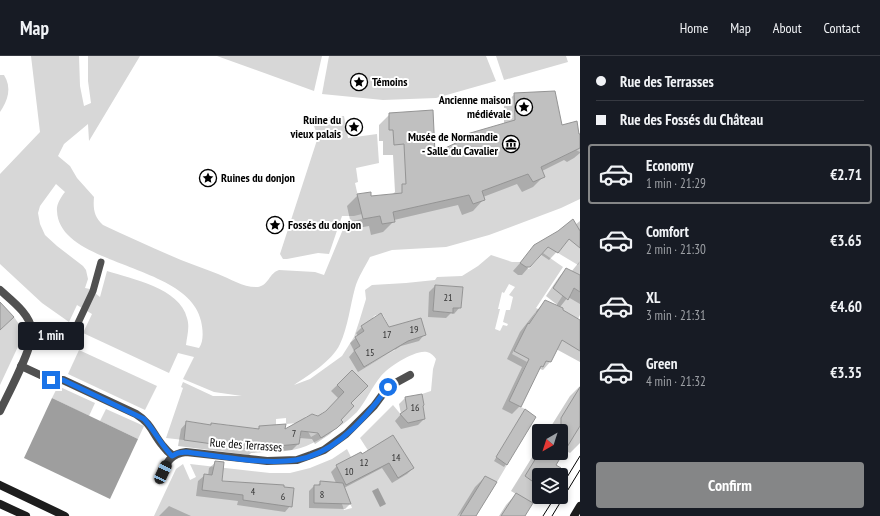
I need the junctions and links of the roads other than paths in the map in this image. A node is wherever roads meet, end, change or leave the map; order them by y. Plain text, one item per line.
1 (101, 262) dead end
2 (0, 290) edge
3 (70, 340) dead end
4 (22, 366) junction
5 (410, 375) dead end
6 (0, 411) edge
7 (172, 456) junction
8 (159, 480) dead end
9 (0, 485) edge
10 (0, 504) edge
11 (580, 506) edge
12 (26, 516) edge
13 (65, 516) edge
14 (574, 516) edge

1 - 3 lane
2 - 4 street
4 - 6 street
4 - 7 street
5 - 7 street, Rue des Terrasses
7 - 8 street
9 - 13 main road
10 - 12 main road
11 - 14 main road

